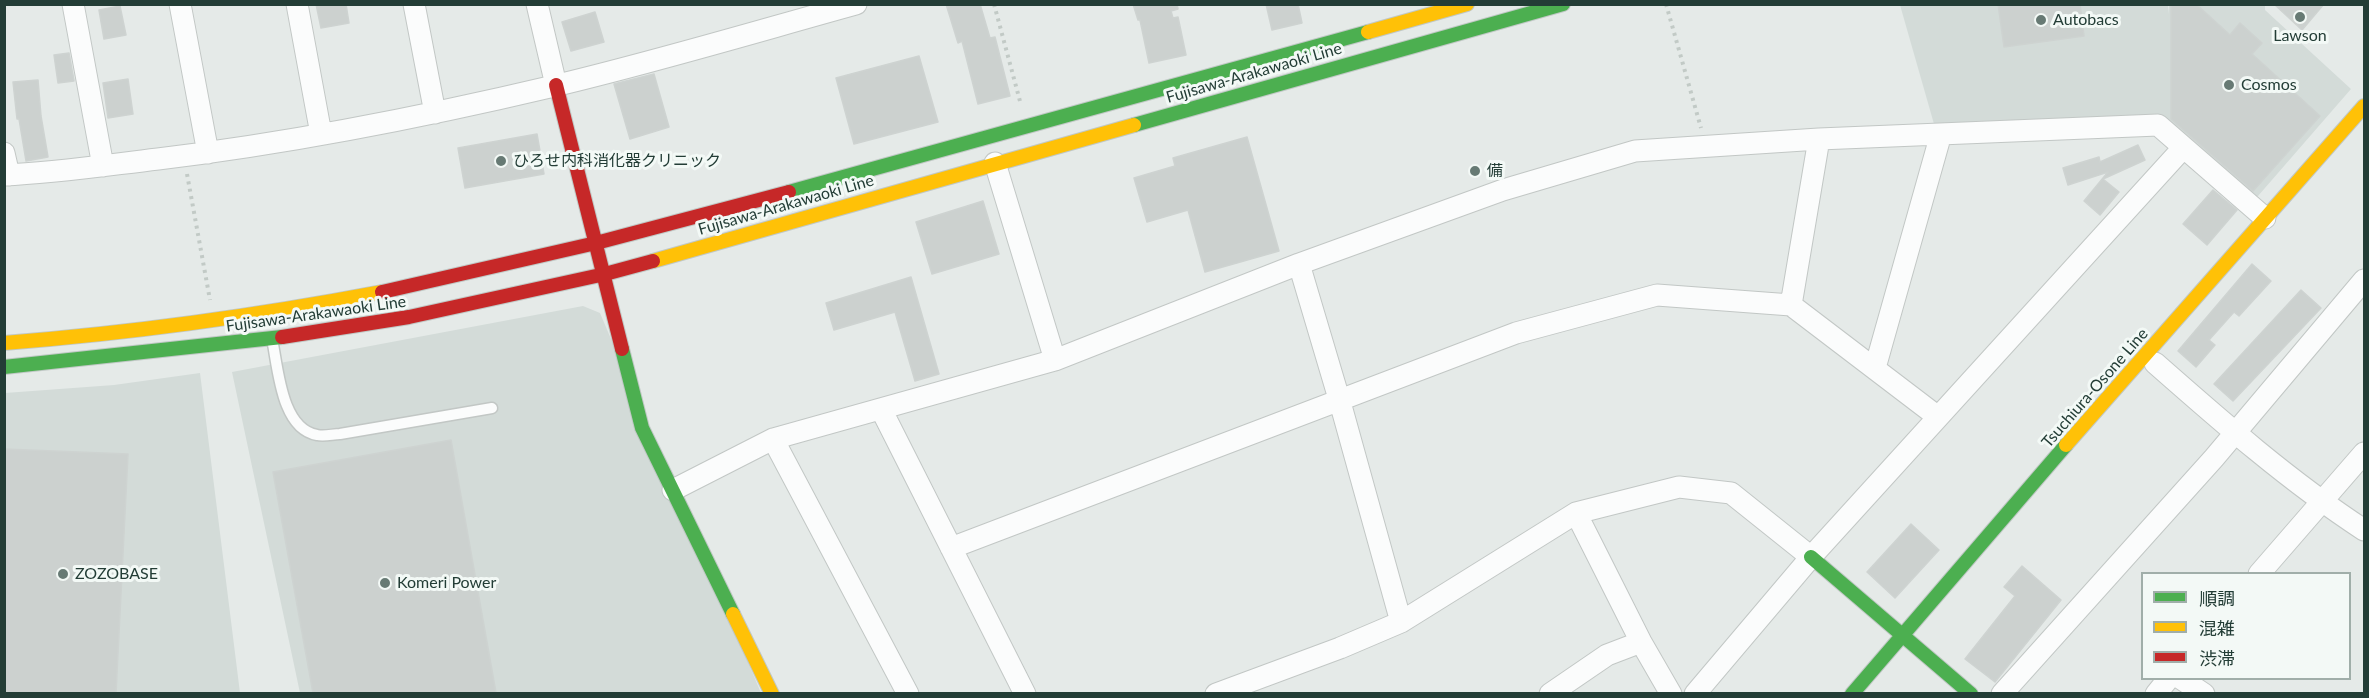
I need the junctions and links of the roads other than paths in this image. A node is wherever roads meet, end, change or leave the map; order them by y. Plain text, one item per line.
1 (73, 4) edge
2 (180, 4) edge
3 (297, 4) edge
4 (414, 4) edge
5 (537, 4) edge
6 (856, 4) edge
7 (1467, 4) edge
8 (1563, 4) edge
9 (556, 86) junction
10 (2364, 106) edge
11 (435, 113) junction
12 (321, 134) junction
13 (1941, 134) junction
14 (1819, 139) junction
15 (2183, 148) junction
16 (4, 153) edge
17 (208, 153) junction
18 (995, 163) junction
19 (103, 166) junction
20 (7, 175) edge
21 (2265, 218) junction
22 (596, 244) junction
23 (1299, 264) junction
24 (604, 274) junction
25 (2364, 280) edge
26 (1791, 305) junction
27 (272, 338) junction
28 (4, 343) edge
29 (1055, 360) junction
30 (2155, 363) dead end
31 (4, 367) edge
32 (1875, 368) junction
33 (1340, 402) junction
34 (492, 408) dead end
35 (881, 409) junction
36 (1938, 417) junction
37 (2235, 434) junction
38 (773, 439) junction
39 (2364, 453) edge
40 (673, 490) junction
41 (2321, 502) junction
42 (1576, 513) junction
43 (2364, 530) edge
44 (951, 548) junction
45 (1811, 557) junction
46 (2260, 572) edge
47 (1401, 622) junction
48 (1902, 634) junction
49 (1641, 642) junction
50 (2167, 680) edge
51 (2183, 680) edge
52 (772, 693) edge
53 (908, 693) edge
54 (1025, 693) edge
55 (1216, 693) edge
56 (1550, 693) edge
57 (1671, 693) edge
58 (1695, 693) edge
59 (1852, 693) edge
60 (1971, 693) edge
61 (2002, 693) edge
62 (2156, 693) edge
63 (2204, 693) edge

1 - 19 street
2 - 17 street
3 - 12 street
4 - 11 street
5 - 9 street
6 - 9 street
7 - 22 main road, Fujisawa-Arakawaoki Line
8 - 18 main road, Fujisawa-Arakawaoki Line
9 - 11 street
9 - 22 main road
10 - 21 main road, Tsuchiura-Osone Line
11 - 12 street
12 - 17 street
13 - 14 street
13 - 15 street
13 - 32 street
14 - 23 street
14 - 26 street
15 - 21 street
15 - 36 street
16 - 20 street
17 - 19 street
18 - 24 main road, Fujisawa-Arakawaoki Line
18 - 29 street
19 - 20 street
21 - 48 main road, Tsuchiura-Osone Line
22 - 24 main road
22 - 28 main road, Fujisawa-Arakawaoki Line
23 - 29 street
23 - 33 street
24 - 27 main road, Fujisawa-Arakawaoki Line
24 - 40 main road
25 - 37 street
26 - 32 street
26 - 33 street
27 - 31 main road, Fujisawa-Arakawaoki Line
27 - 34 lane
29 - 35 street
30 - 37 street
32 - 36 street
33 - 44 street
33 - 47 street
35 - 38 street
35 - 44 street
36 - 45 street
37 - 41 street
37 - 61 street
38 - 40 street
38 - 53 street
39 - 41 street
40 - 52 main road
41 - 43 street
41 - 46 street
42 - 45 street
42 - 47 street
42 - 49 street
44 - 54 street
45 - 48 main road
45 - 58 street
47 - 55 street
48 - 59 main road, Tsuchiura-Osone Line
48 - 60 main road
49 - 56 street
49 - 57 street
50 - 62 street
51 - 63 street

